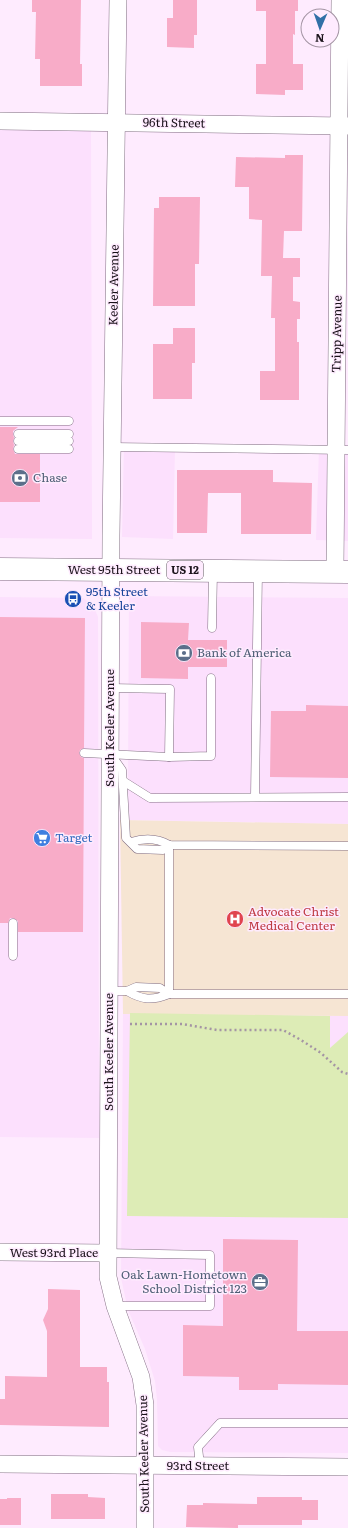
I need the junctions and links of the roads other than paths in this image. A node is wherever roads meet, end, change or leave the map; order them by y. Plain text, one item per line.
1 (118, 0) edge
2 (340, 0) edge
3 (0, 121) edge
4 (116, 123) junction
5 (344, 126) edge
6 (0, 421) edge
7 (69, 422) dead end
8 (18, 441) joint
9 (112, 447) junction
10 (342, 450) edge
11 (0, 569) edge
12 (111, 569) junction
13 (213, 570) junction
14 (258, 571) junction
15 (341, 571) edge
16 (212, 628) dead end
17 (211, 678) dead end
18 (110, 688) junction
19 (84, 753) dead end
20 (110, 754) junction
21 (169, 757) junction
22 (123, 781) junction
23 (255, 797) junction
24 (348, 797) edge
25 (169, 845) junction
26 (348, 846) edge
27 (13, 923) dead end
28 (13, 956) dead end
29 (109, 991) junction
30 (169, 994) junction
31 (348, 994) edge
32 (0, 1252) edge
33 (108, 1253) junction
34 (115, 1306) junction
35 (348, 1423) edge
36 (0, 1464) edge
37 (145, 1465) junction
38 (200, 1466) junction
39 (348, 1467) edge
40 (145, 1528) edge

1 - 4 street, Keeler Avenue
2 - 5 street, Tripp Avenue
3 - 4 street, 96th Street
4 - 5 street, 96th Street
4 - 9 street, Keeler Avenue
5 - 10 street, Tripp Avenue
6 - 7 lane
8 - 8 lane
9 - 10 lane
9 - 12 street, Keeler Avenue
10 - 15 street, Tripp Avenue
11 - 12 main road, West 95th Street / US 12
12 - 13 main road, West 95th Street / US 12
12 - 18 street, South Keeler Avenue
13 - 14 main road, West 95th Street / US 12
13 - 16 lane
14 - 15 main road, West 95th Street / US 12
14 - 23 lane
17 - 21 lane
18 - 20 street, South Keeler Avenue
18 - 21 lane
19 - 20 lane
20 - 21 lane
20 - 22 lane
20 - 29 street, South Keeler Avenue
22 - 23 lane
22 - 25 lane
23 - 24 lane
25 - 26 lane
25 - 30 lane
27 - 28 lane
29 - 30 lane
29 - 33 street, South Keeler Avenue
30 - 31 lane
32 - 33 street, West 93rd Place
33 - 34 street, South Keeler Avenue
33 - 34 lane
34 - 37 street, South Keeler Avenue
35 - 38 lane
36 - 37 street, 93rd Street
37 - 38 street, 93rd Street
37 - 40 street, South Keeler Avenue
38 - 39 street, 93rd Street

